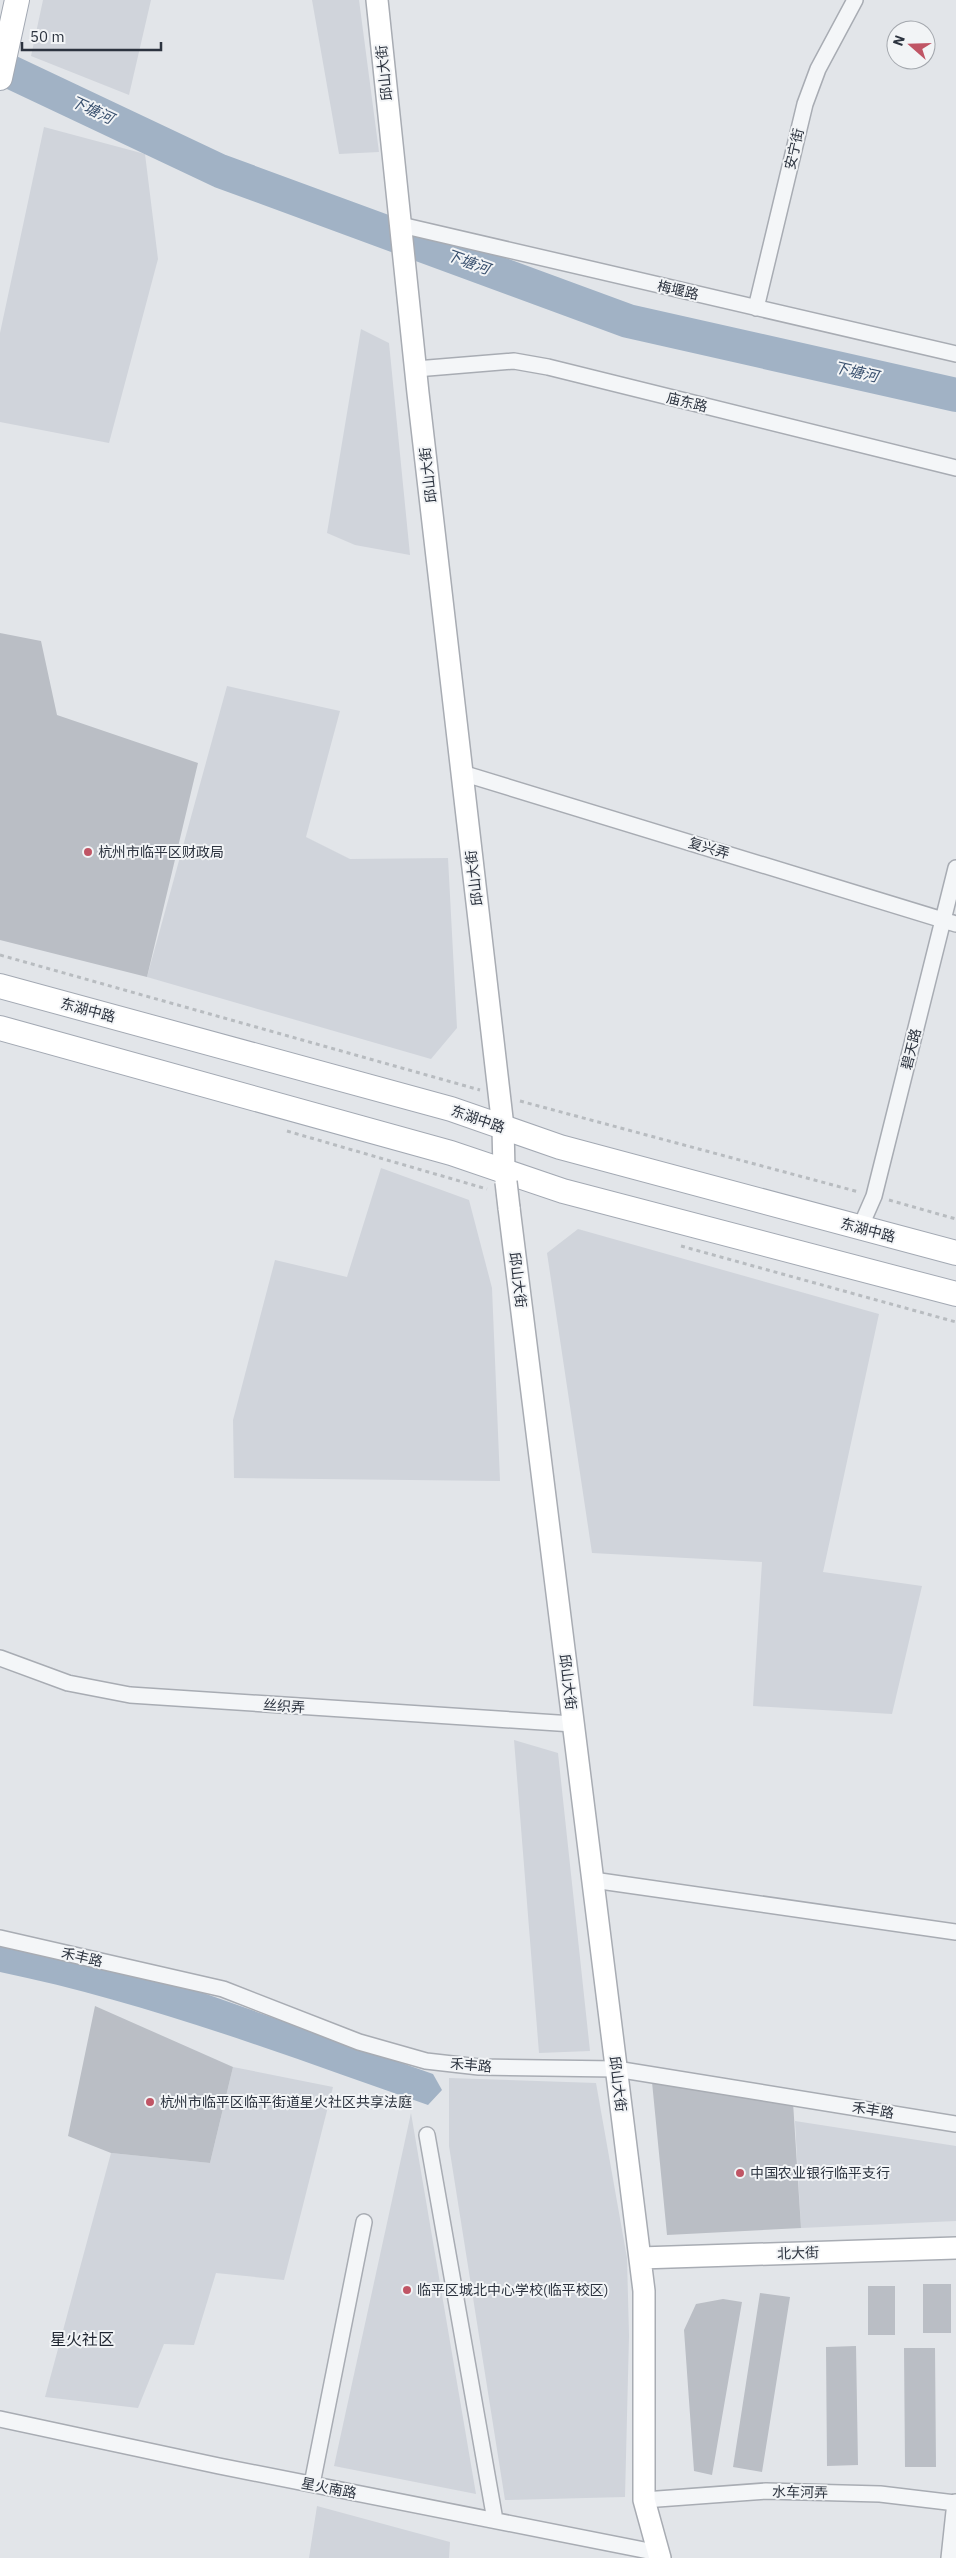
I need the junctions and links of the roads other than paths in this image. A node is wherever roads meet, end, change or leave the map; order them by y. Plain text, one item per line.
1 (17, 0) edge
2 (377, 0) edge
3 (855, 0) edge
4 (0, 78) edge
5 (401, 226) junction
6 (756, 308) junction
7 (956, 354) edge
8 (416, 369) junction
9 (956, 468) edge
10 (462, 772) junction
11 (956, 868) edge
12 (949, 922) edge
13 (0, 986) edge
14 (0, 1028) edge
15 (503, 1127) junction
16 (501, 1182) junction
17 (860, 1228) junction
18 (956, 1253) edge
19 (956, 1294) edge
20 (0, 1658) edge
21 (573, 1724) junction
22 (593, 1880) junction
23 (956, 1932) edge
24 (0, 1938) edge
25 (616, 2069) junction
26 (956, 2124) edge
27 (427, 2135) dead end
28 (364, 2222) dead end
29 (956, 2248) edge
30 (640, 2258) junction
31 (0, 2418) edge
32 (312, 2484) junction
33 (644, 2500) junction
34 (955, 2502) edge
35 (495, 2520) junction
36 (660, 2555) edge
37 (949, 2558) edge

1 - 4 main road
2 - 5 main road, 邱山大街
3 - 6 street, 安宁街
5 - 6 street, 梅堰路
5 - 8 main road, 邱山大街
6 - 7 street, 梅堰路
8 - 9 street, 庙东路
8 - 10 main road, 邱山大街
10 - 12 street, 复兴弄
10 - 15 main road, 邱山大街
11 - 12 street, 碧天路
12 - 17 street, 碧天路
13 - 15 main road, 东湖中路
14 - 16 main road
15 - 16 main road, 邱山大街
15 - 17 main road, 东湖中路
16 - 19 main road
16 - 21 main road, 邱山大街, bridge
17 - 18 main road, 东湖中路
20 - 21 street, 丝织弄
21 - 22 main road, 邱山大街
22 - 23 street
22 - 25 main road, 邱山大街
24 - 25 street, 禾丰路
25 - 26 street, 禾丰路
25 - 30 main road, 邱山大街
27 - 35 street
28 - 32 street
29 - 30 main road, 北大街
30 - 33 main road, 邱山大街
31 - 32 street, 星火南路
32 - 35 street, 星火南路
33 - 34 street, 水车河弄
33 - 36 main road, 邱山大街
34 - 37 street
35 - 36 street, 星火南路

